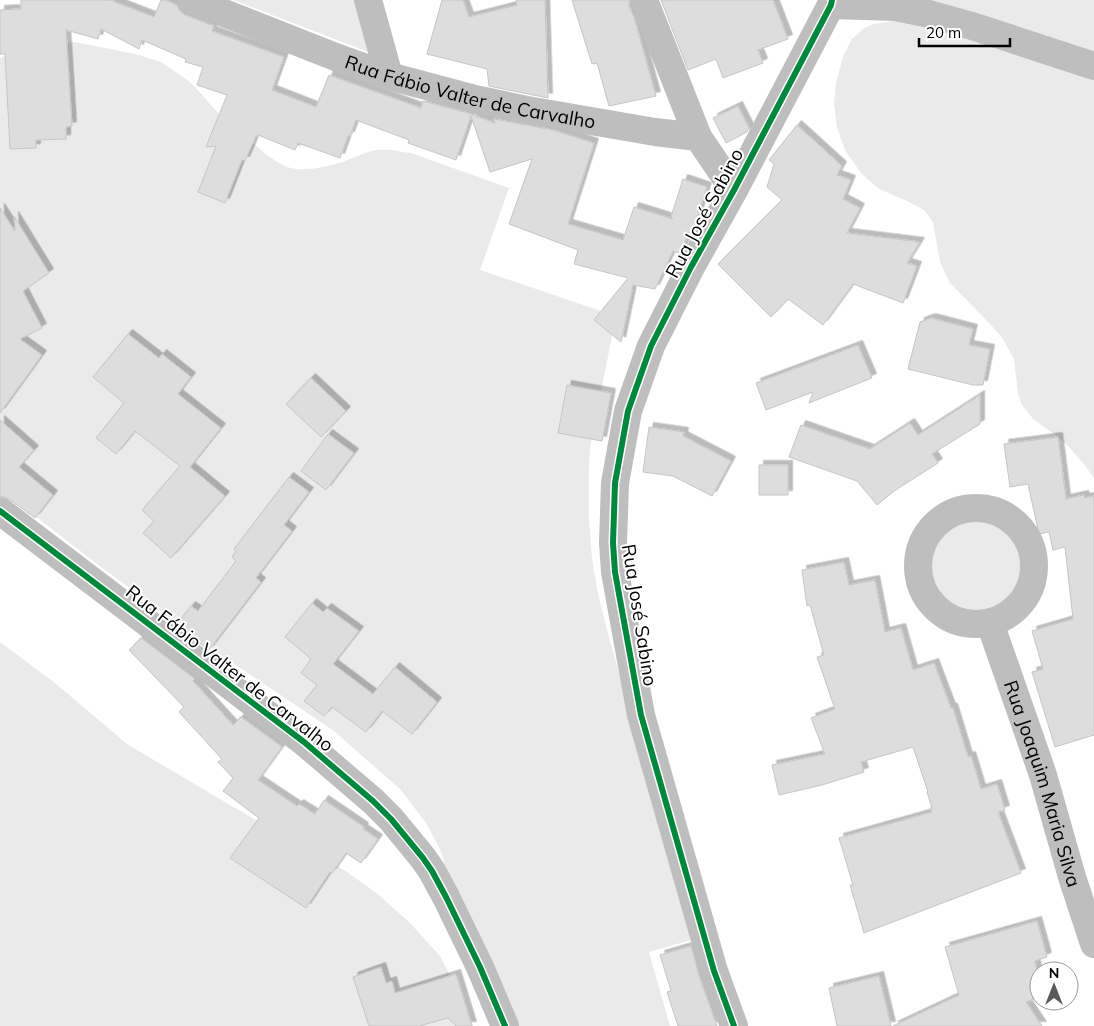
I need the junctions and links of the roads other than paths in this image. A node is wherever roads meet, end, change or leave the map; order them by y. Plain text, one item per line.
1 (191, 0) edge
2 (368, 0) edge
3 (644, 0) edge
4 (832, 3) edge
5 (1094, 66) edge
6 (389, 76) junction
7 (698, 137) junction
8 (734, 190) junction
9 (0, 511) edge
10 (990, 623) junction
11 (1094, 944) edge
12 (505, 1026) edge
13 (734, 1026) edge

1 - 6 street, Rua Fábio Valter de Carvalho
2 - 6 street
3 - 7 street
4 - 5 street, Rua José Sabino
4 - 8 street, Rua José Sabino
6 - 7 street, Rua Fábio Valter de Carvalho
7 - 8 street
8 - 13 street, Rua José Sabino
9 - 12 street, Rua Fábio Valter de Carvalho
10 - 10 street
10 - 11 street, Rua Joaquim Maria Silva

